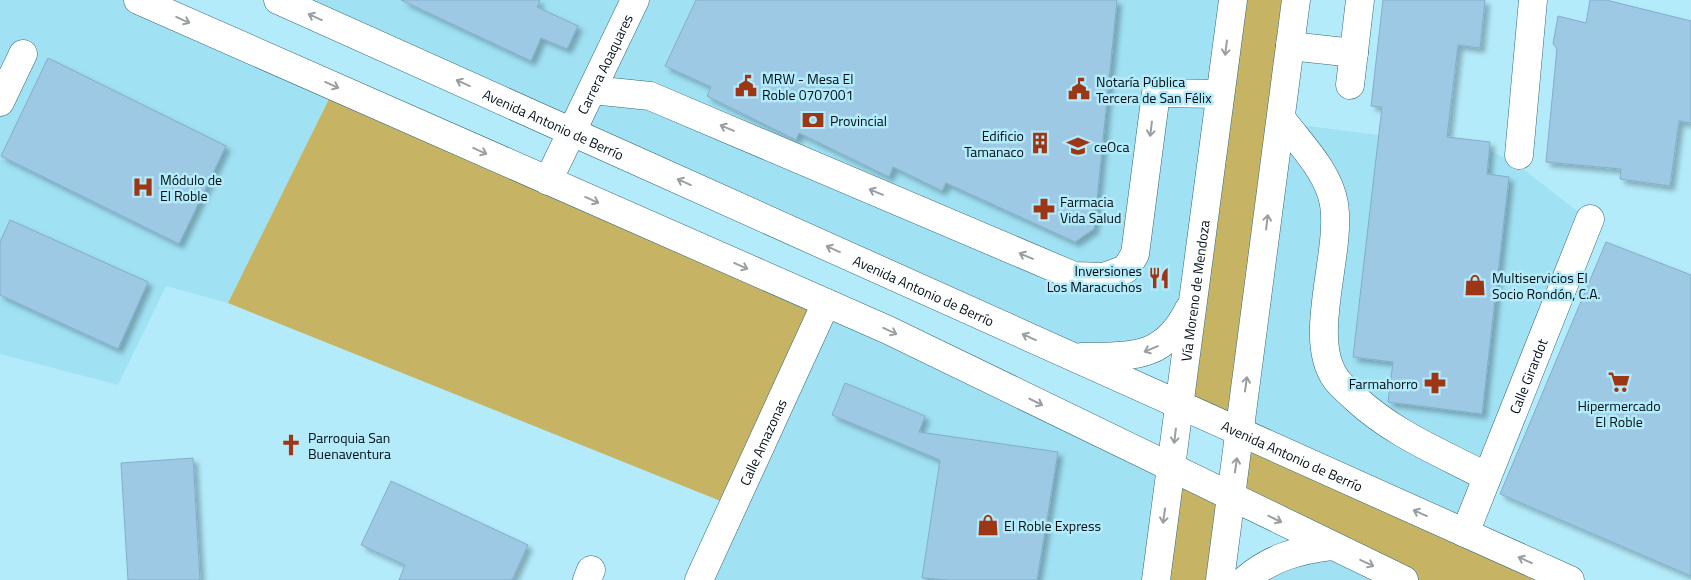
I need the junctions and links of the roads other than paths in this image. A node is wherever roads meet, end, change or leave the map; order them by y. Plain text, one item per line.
1 (138, 0) edge
2 (278, 0) edge
3 (635, 0) edge
4 (1232, 0) edge
5 (1296, 0) edge
6 (1360, 0) edge
7 (1533, 0) edge
8 (1290, 46) junction
9 (1354, 53) junction
10 (23, 54) dead end
11 (1350, 85) dead end
12 (592, 90) junction
13 (1220, 94) junction
14 (0, 102) edge
15 (1281, 118) junction
16 (572, 132) junction
17 (1519, 155) dead end
18 (548, 181) junction
19 (1590, 219) dead end
20 (1193, 301) junction
21 (826, 303) junction
22 (1073, 357) junction
23 (1179, 404) junction
24 (1240, 432) junction
25 (1171, 468) junction
26 (1487, 477) junction
27 (1231, 498) junction
28 (1465, 533) junction
29 (1331, 546) junction
30 (699, 580) edge
31 (1156, 580) edge
32 (1220, 580) edge
33 (1244, 580) edge
34 (1404, 580) edge
35 (1570, 580) edge

1 -> 18 street
16 -> 2 street, Avenida Antonio de Berrío
3 - 12 street, Carrera Aoaquares
4 -> 13 street, Vía Moreno de Mendoza
5 - 8 street
6 - 9 street
7 - 17 street
8 - 9 street
8 - 15 street
9 - 11 street
10 - 14 street
13 -> 12 street
12 - 16 street, Carrera Aoaquares
13 - 20 street, Vía Moreno de Mendoza
24 -> 15 street
15 - 26 street
16 - 18 street, Carrera Aoaquares
22 -> 16 street, Avenida Antonio de Berrío
18 -> 21 street
19 - 26 street, Calle Girardot
20 -> 22 street
20 - 23 street, Vía Moreno de Mendoza
21 -> 25 street
21 - 30 street, Calle Amazonas
22 - 23 street, Avenida Antonio de Berrío
23 - 24 street, Avenida Antonio de Berrío
23 -> 25 street, Vía Moreno de Mendoza
27 -> 24 street
28 -> 24 street, Avenida Antonio de Berrío
25 - 27 street
25 -> 31 street, Vía Moreno de Mendoza
26 - 28 street, Calle Girardot
27 -> 29 street
27 - 32 street
35 -> 28 street, Avenida Antonio de Berrío
29 - 33 street
29 -> 34 street

